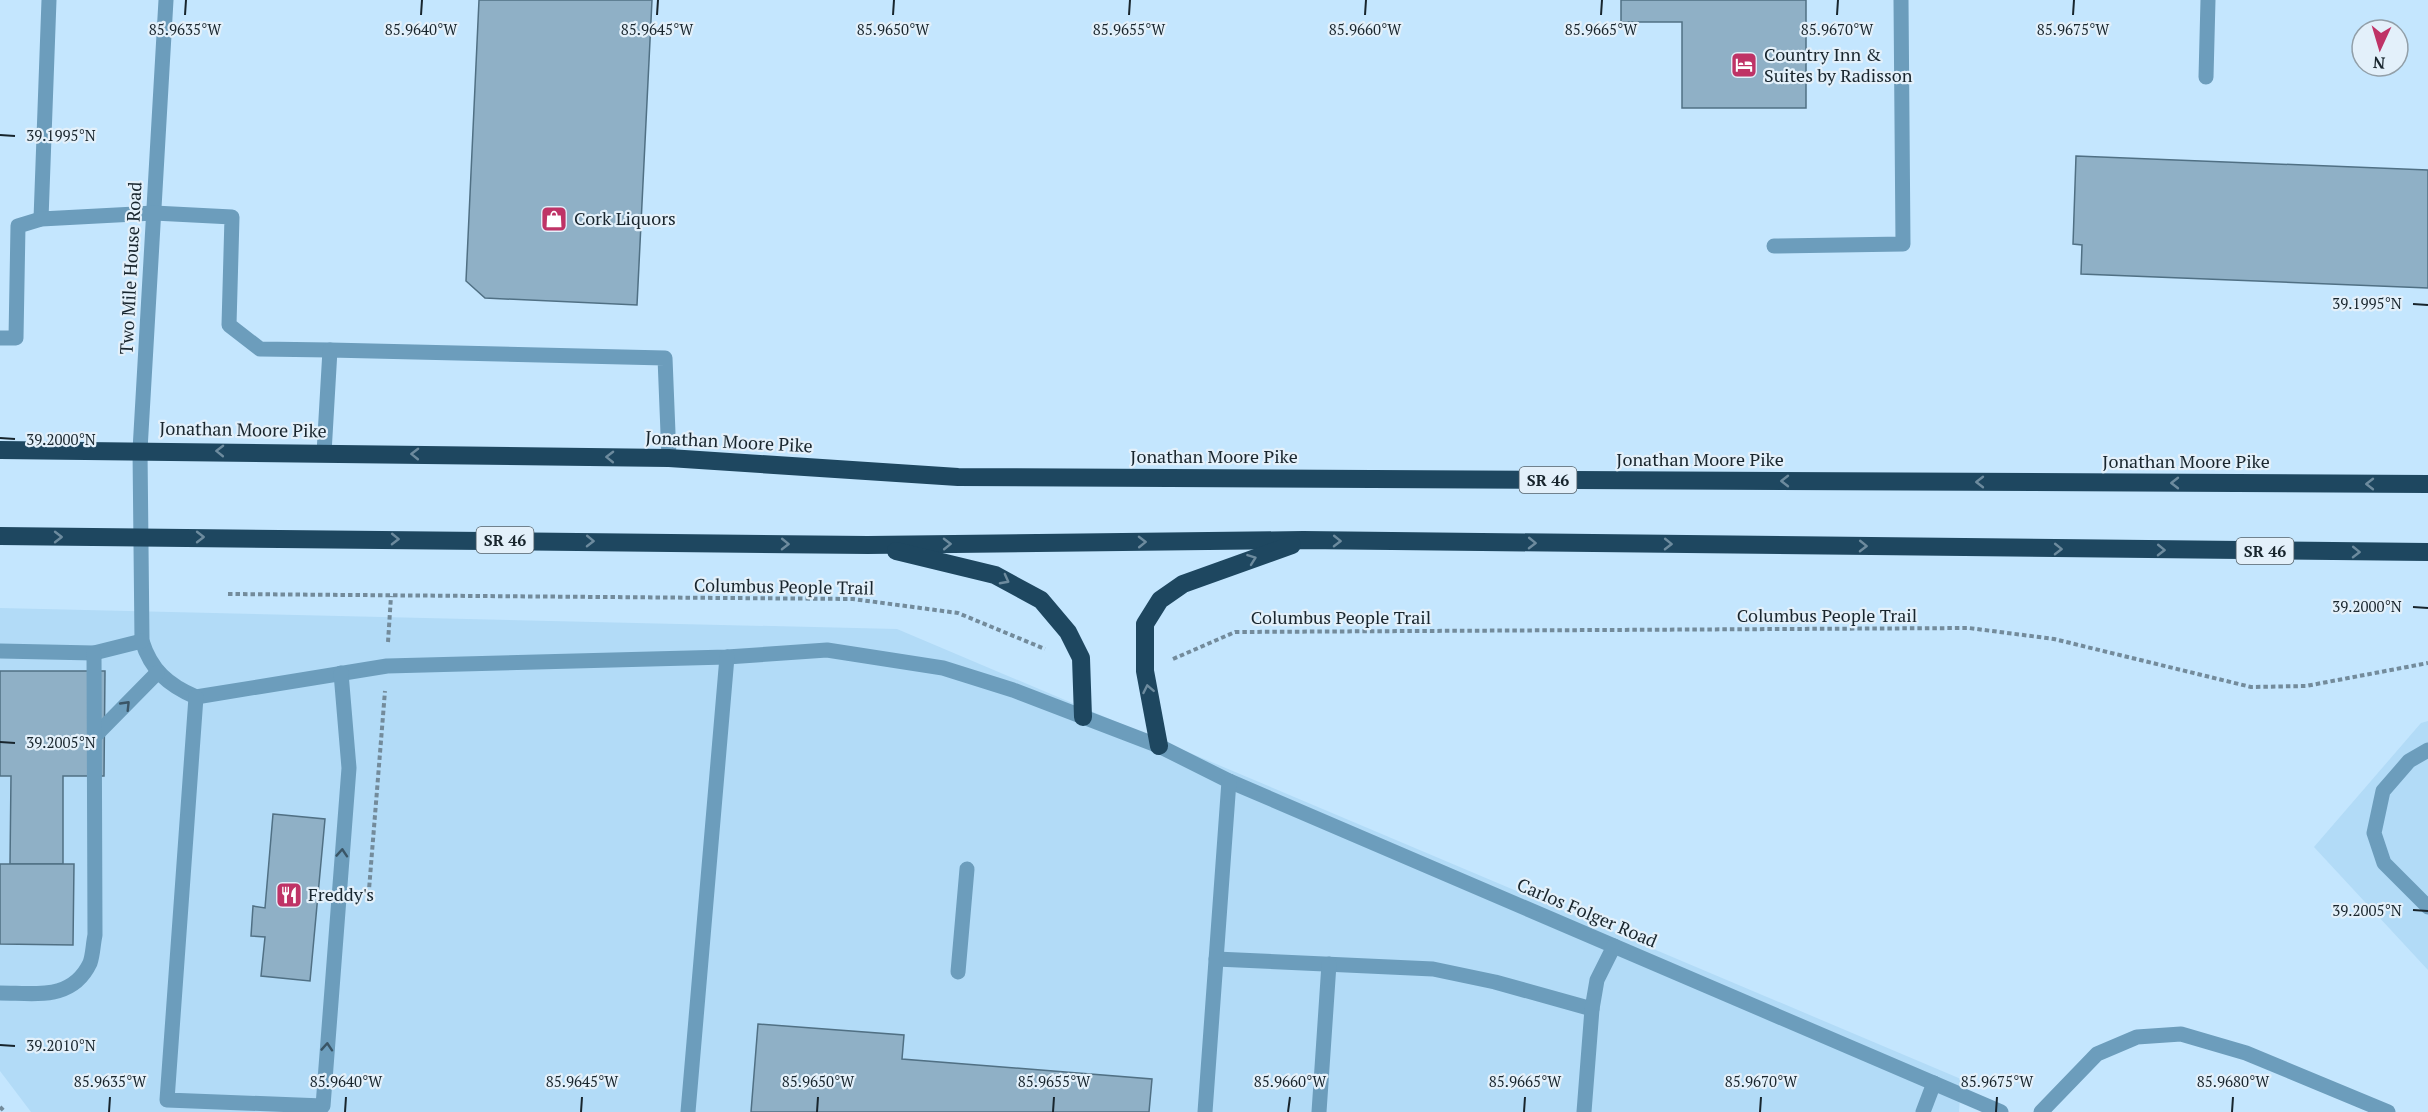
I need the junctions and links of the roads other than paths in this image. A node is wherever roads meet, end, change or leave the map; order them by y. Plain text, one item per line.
1 (49, 0) edge
2 (166, 0) edge
3 (1901, 0) edge
4 (2208, 0) edge
5 (2206, 77) dead end
6 (154, 213) junction
7 (41, 219) junction
8 (1774, 246) dead end
9 (0, 338) edge
10 (330, 350) junction
11 (0, 450) edge
12 (140, 450) junction
13 (324, 453) junction
14 (669, 458) junction
15 (2428, 484) edge
16 (0, 536) edge
17 (142, 537) junction
18 (1304, 540) junction
19 (868, 544) junction
20 (2428, 552) edge
21 (142, 641) junction
22 (0, 651) edge
23 (94, 653) junction
24 (727, 657) junction
25 (157, 673) junction
26 (341, 673) junction
27 (196, 697) junction
28 (1083, 717) junction
29 (94, 737) junction
30 (1159, 746) junction
31 (2428, 750) edge
32 (1229, 781) junction
33 (967, 869) dead end
34 (2428, 906) edge
35 (1614, 946) junction
36 (1216, 959) junction
37 (1329, 964) junction
38 (958, 972) dead end
39 (0, 993) edge
40 (1592, 1010) junction
41 (1934, 1083) junction
42 (688, 1112) edge
43 (1205, 1112) edge
44 (1319, 1112) edge
45 (1584, 1112) edge
46 (1923, 1112) edge
47 (2001, 1112) edge
48 (2041, 1112) edge
49 (2388, 1112) edge

1 - 7 street
2 - 6 street, Two Mile House Road
3 - 8 street
4 - 5 street
6 - 7 street
6 - 10 street
6 - 12 street, Two Mile House Road
7 - 9 street
10 - 13 street
10 - 14 street
11 - 12 highway, Jonathan Moore Pike / SR 46
13 -> 12 highway, Jonathan Moore Pike / SR 46
12 - 17 street, Two Mile House Road
14 -> 13 highway, Jonathan Moore Pike / SR 46
15 -> 14 highway, Jonathan Moore Pike / SR 46
16 -> 17 highway, SR 46
17 -> 19 highway, SR 46
17 - 21 street, Two Mile House Road
19 -> 18 highway, SR 46
18 -> 20 highway, SR 46
30 -> 18 highway
19 -> 28 highway
21 - 23 street
21 - 25 street
22 - 23 street
23 - 29 street
24 - 26 street, Carlos Folger Road
24 - 28 street, Carlos Folger Road
24 - 42 street
25 - 27 street
29 -> 25 street
26 - 27 street, Carlos Folger Road
27 -> 26 street
28 - 30 street, Carlos Folger Road
29 - 39 street
30 - 32 street, Carlos Folger Road
31 - 34 street
32 - 35 street, Carlos Folger Road
32 - 36 street
33 - 38 street
35 - 40 street
35 - 41 street, Carlos Folger Road
36 - 37 street
36 - 43 street
37 - 40 street
37 - 44 street
40 - 45 street
41 - 46 street
41 - 47 street, Carlos Folger Road
48 - 49 street

